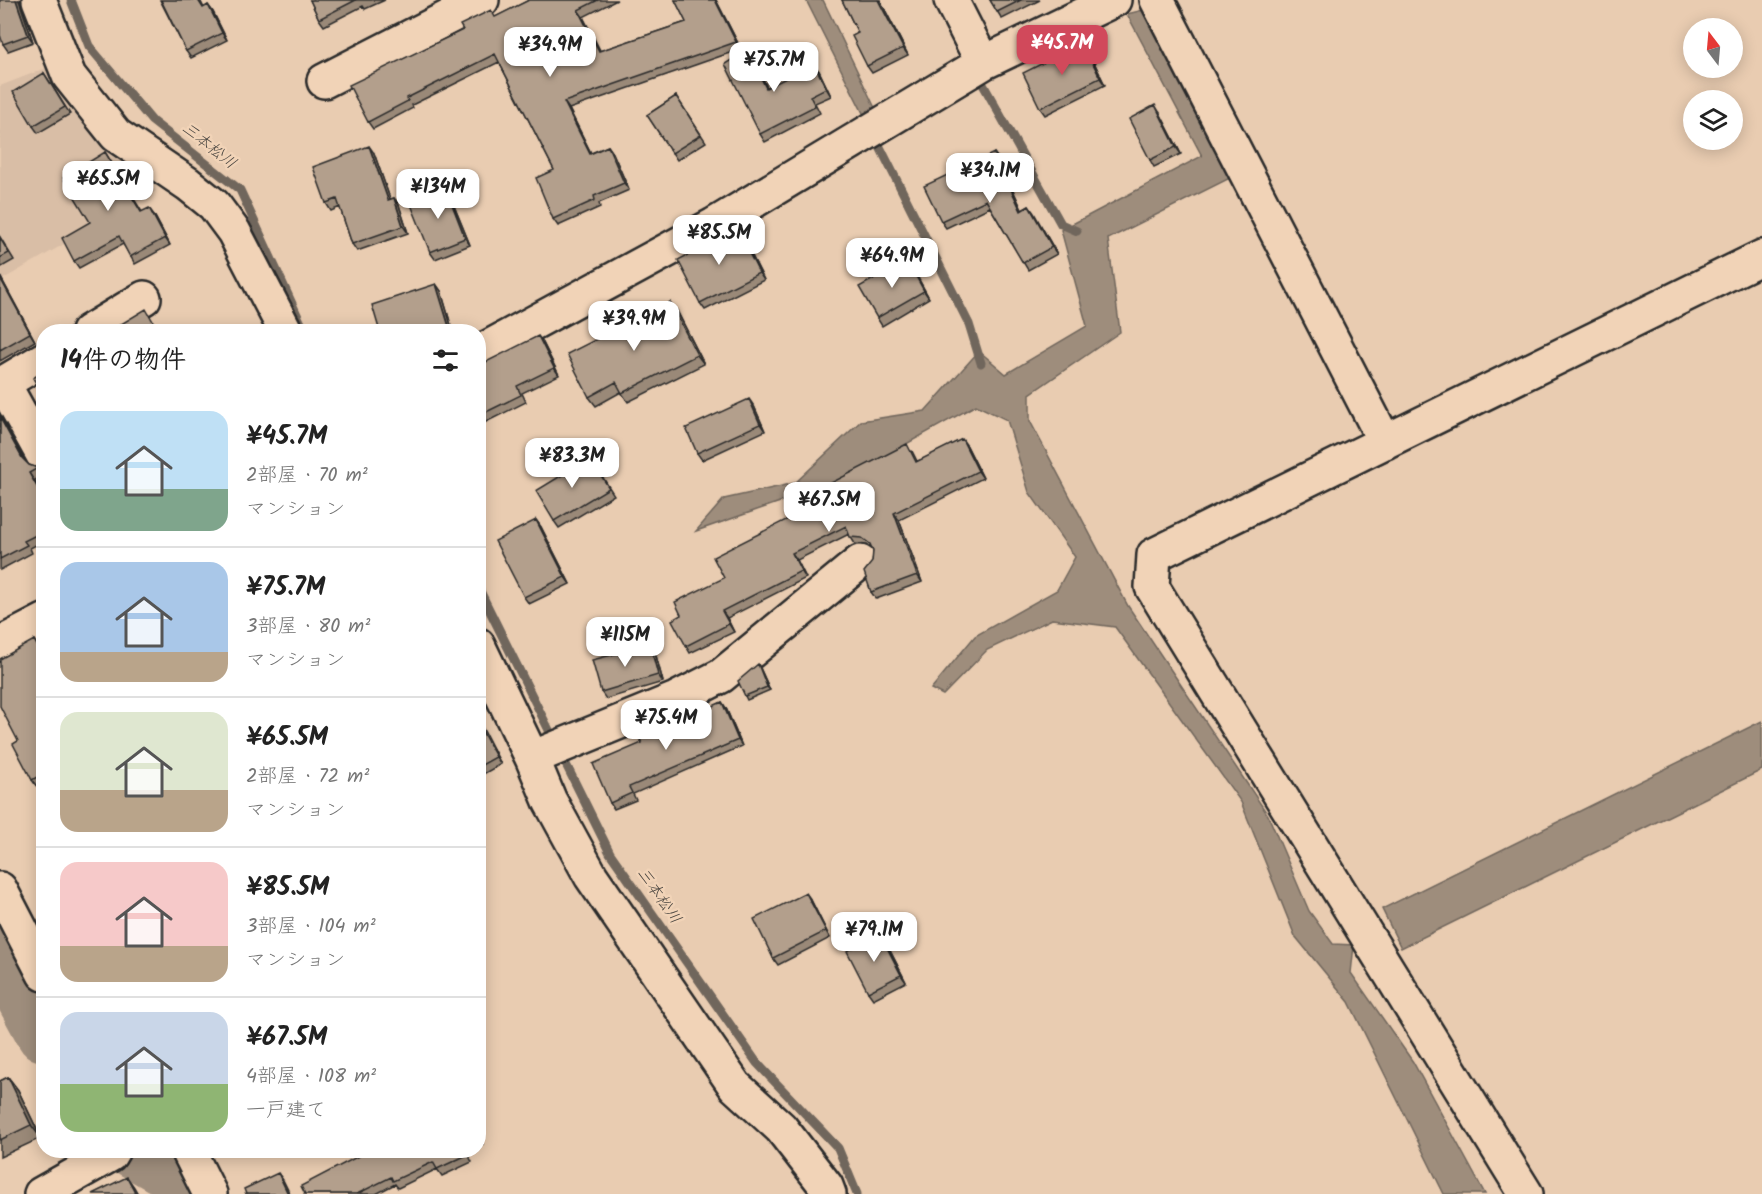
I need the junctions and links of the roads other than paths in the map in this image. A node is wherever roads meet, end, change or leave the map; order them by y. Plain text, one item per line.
1 (39, 0) edge
2 (482, 0) edge
3 (951, 0) edge
4 (1114, 0) edge
5 (1157, 0) edge
6 (983, 63) junction
7 (324, 81) dead end
8 (1762, 257) edge
9 (144, 298) dead end
10 (101, 324) edge
11 (282, 324) edge
12 (486, 349) edge
13 (36, 364) edge
14 (2, 384) edge
15 (1385, 442) junction
16 (36, 443) edge
17 (860, 562) dead end
18 (36, 625) edge
19 (0, 644) edge
20 (486, 662) edge
21 (532, 758) junction
22 (0, 890) edge
23 (36, 959) edge
24 (102, 1158) edge
25 (192, 1158) edge
26 (41, 1194) edge
27 (210, 1194) edge
28 (829, 1194) edge
29 (1526, 1194) edge

1 - 11 street
2 - 7 street
3 - 6 street
4 - 6 street
5 - 15 street
6 - 12 street
8 - 15 street
9 - 10 street
13 - 14 street
14 - 16 street
15 - 29 street
17 - 21 street
18 - 19 street
20 - 21 street
21 - 28 street
22 - 23 street
24 - 26 street
25 - 27 street

